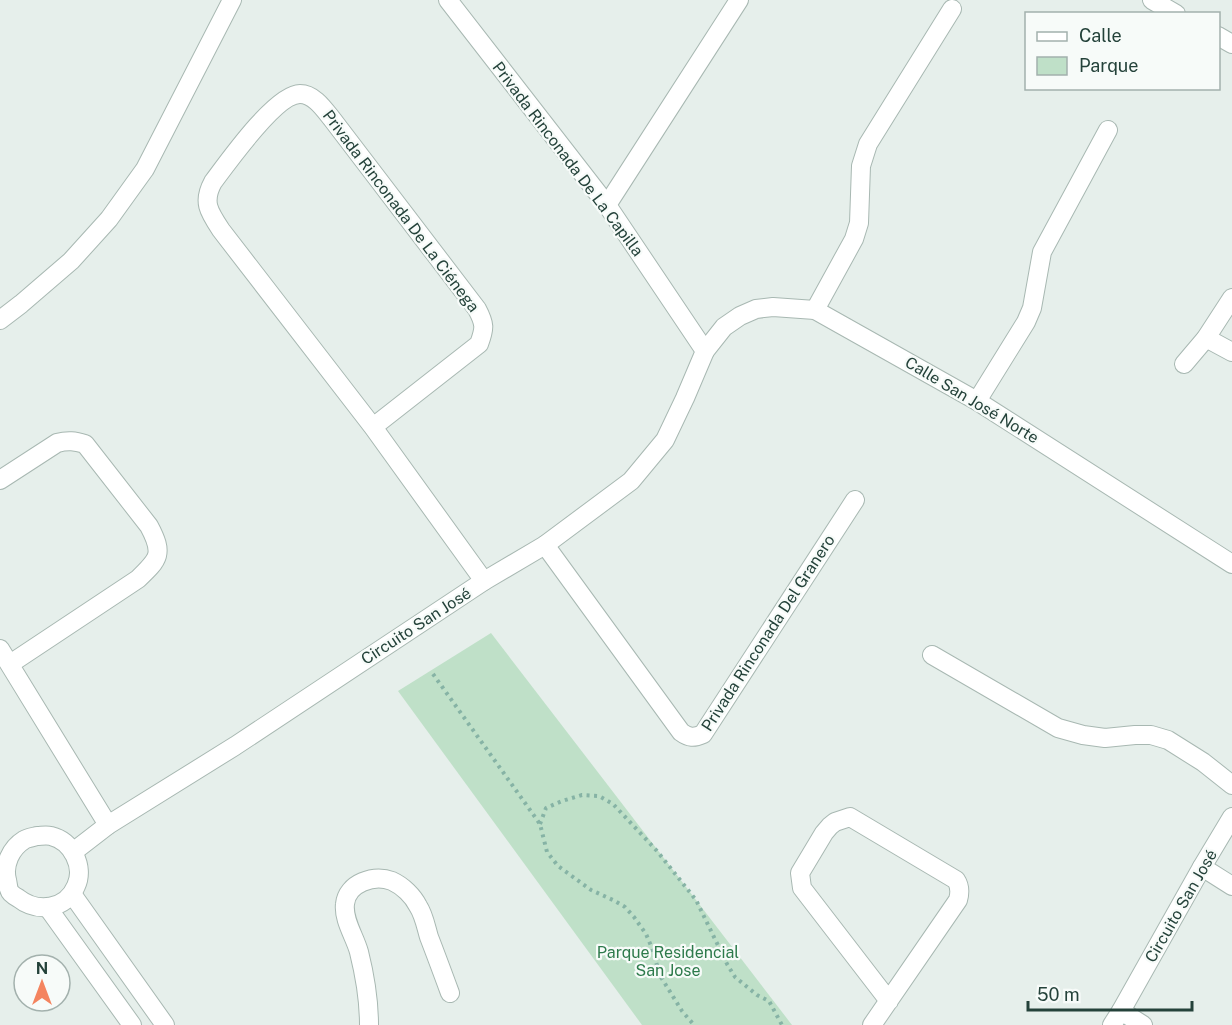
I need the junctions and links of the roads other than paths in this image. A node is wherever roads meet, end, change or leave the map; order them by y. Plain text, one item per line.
1 (232, 0) edge
2 (448, 0) edge
3 (740, 0) edge
4 (1152, 0) edge
5 (952, 9) dead end
6 (1173, 12) edge
7 (1108, 130) dead end
8 (607, 205) junction
9 (1232, 298) edge
10 (815, 310) junction
11 (0, 320) edge
12 (1206, 338) junction
13 (705, 351) junction
14 (1232, 352) edge
15 (1184, 364) dead end
16 (977, 401) junction
17 (372, 427) junction
18 (0, 480) edge
19 (855, 500) dead end
20 (545, 545) junction
21 (1232, 564) edge
22 (484, 581) junction
23 (932, 656) dead end
24 (5, 657) edge
25 (1232, 785) edge
26 (1232, 817) edge
27 (108, 825) junction
28 (73, 852) junction
29 (1202, 867) junction
30 (1232, 886) edge
31 (72, 894) junction
32 (5, 896) edge
33 (48, 908) junction
34 (450, 993) dead end
35 (889, 1001) junction
36 (1116, 1018) edge
37 (132, 1025) edge
38 (165, 1025) edge
39 (369, 1025) edge
40 (872, 1025) edge
41 (1143, 1025) edge

1 - 11 street
2 - 8 street, Privada Rinconada De La Capilla
3 - 8 street
4 - 6 street
5 - 10 street
7 - 16 street
8 - 13 street, Privada Rinconada De La Capilla
9 - 12 street
10 - 13 street, Calle San José Norte
10 - 16 street, Calle San José Norte
12 - 14 street
12 - 15 street
13 - 20 street, Circuito San José
16 - 21 street, Calle San José Norte
17 - 17 street, Privada Rinconada De La Ciénega
17 - 22 street, Privada Rinconada De La Ciénega
18 - 24 street
19 - 20 street, Privada Rinconada Del Granero
20 - 22 street, Circuito San José
22 - 27 street, Circuito San José
23 - 25 street
24 - 27 street
26 - 29 street, Circuito San José
27 - 28 street, Circuito San José
28 - 31 street
28 - 32 street
29 - 30 street
29 - 36 street, Circuito San José
31 - 33 street
31 - 38 street
32 - 33 street
33 - 37 street
34 - 39 street
35 - 35 street
35 - 40 street
36 - 41 street

